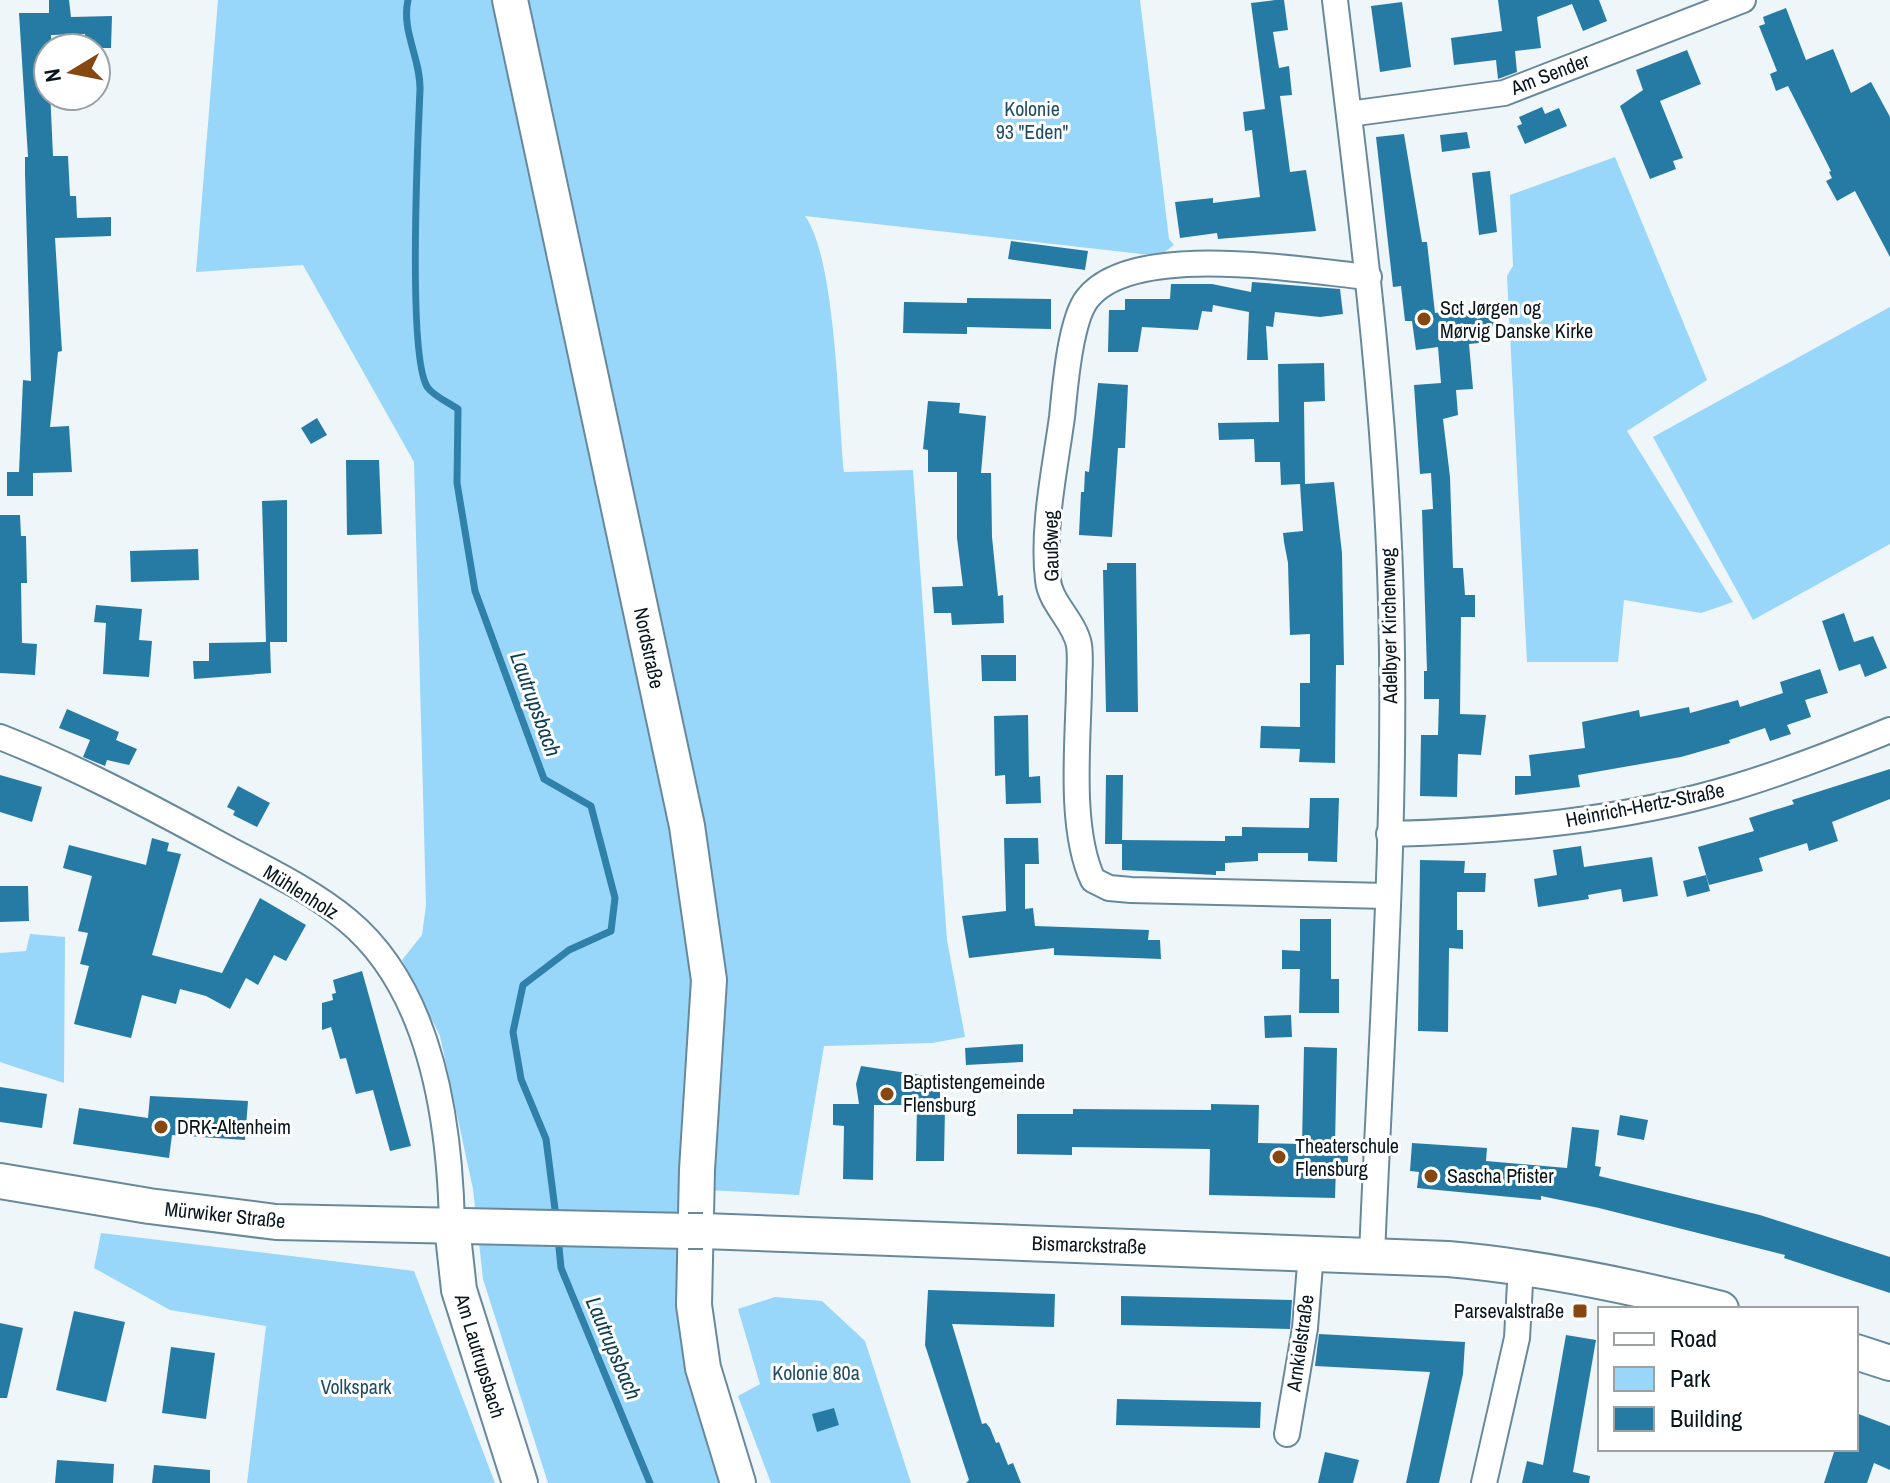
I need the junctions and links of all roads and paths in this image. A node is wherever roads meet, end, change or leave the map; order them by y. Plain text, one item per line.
1 (1335, 0) edge
2 (1743, 0) edge
3 (513, 15) edge
4 (1349, 114) junction
5 (1369, 277) junction
6 (1890, 730) edge
7 (0, 737) edge
8 (1389, 834) junction
9 (1387, 896) junction
10 (0, 1181) edge
11 (452, 1226) junction
12 (1311, 1252) junction
13 (1372, 1255) junction
14 (1521, 1265) junction
15 (1713, 1307) edge
16 (1858, 1353) edge
17 (1890, 1363) edge
18 (1287, 1434) dead end
19 (520, 1483) edge
20 (738, 1483) edge
21 (1484, 1483) edge

1 - 4 street, Adelbyer Kirchenweg
2 - 4 street, Am Sender
3 - 20 main road, Nordstraße
4 - 5 street, Adelbyer Kirchenweg
5 - 8 street, Adelbyer Kirchenweg
5 - 9 street, Gaußweg
6 - 8 street, Heinrich-Hertz-Straße
7 - 11 street, Mühlenholz
8 - 9 street, Adelbyer Kirchenweg
9 - 13 street, Adelbyer Kirchenweg
10 - 11 main road, Mürwiker Straße
11 - 12 main road, Bismarckstraße, bridge
11 - 19 main road, Am Lautrupsbach
12 - 13 main road, Bismarckstraße
12 - 18 street, Arnkielstraße
13 - 14 main road, Bismarckstraße
14 - 15 main road, Bismarckstraße
14 - 21 street
16 - 17 main road

